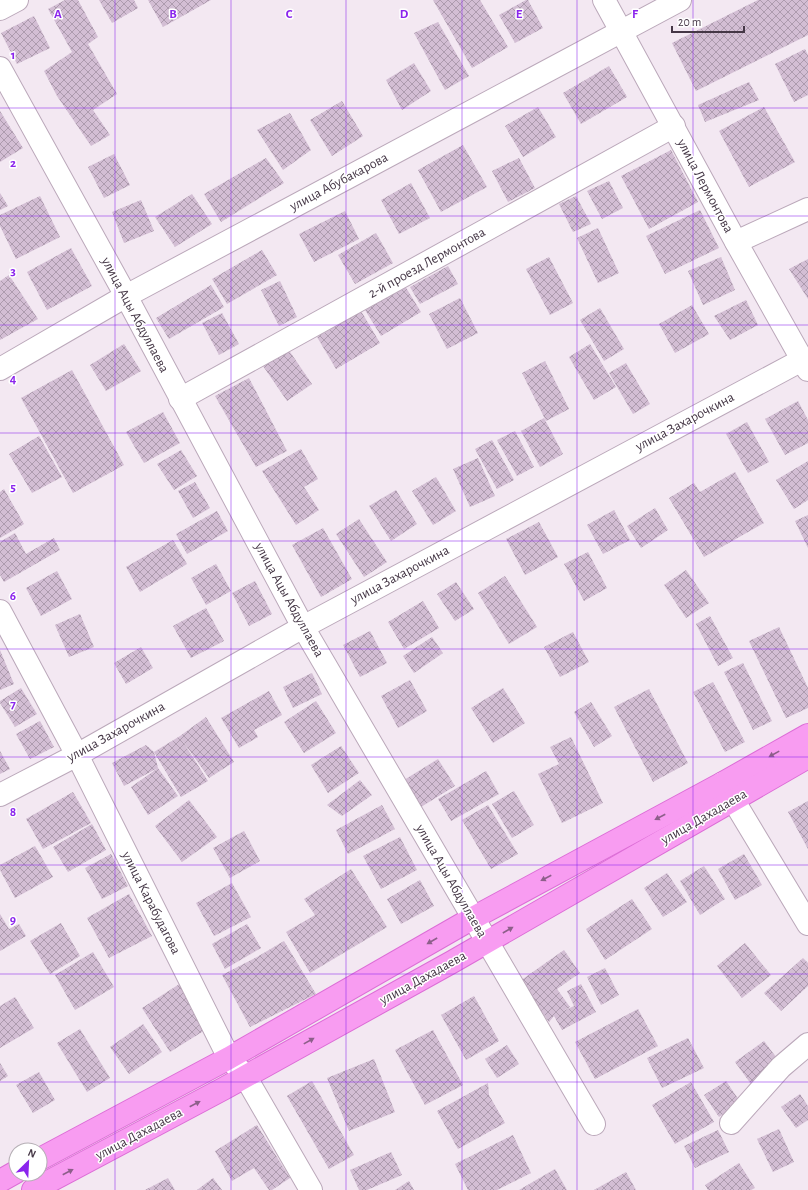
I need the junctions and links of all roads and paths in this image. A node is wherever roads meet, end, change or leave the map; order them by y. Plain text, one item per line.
1 (17, 0) edge
2 (604, 0) edge
3 (680, 0) edge
4 (0, 9) edge
5 (621, 32) junction
6 (0, 68) edge
7 (674, 126) junction
8 (808, 209) edge
9 (736, 242) junction
10 (126, 296) junction
11 (805, 365) edge
12 (0, 369) edge
13 (180, 399) junction
14 (0, 611) edge
15 (303, 627) junction
16 (808, 735) edge
17 (77, 755) junction
18 (808, 757) edge
19 (728, 791) junction
20 (0, 795) edge
21 (473, 918) junction
22 (808, 924) edge
23 (487, 942) junction
24 (808, 1044) edge
25 (229, 1058) junction
26 (245, 1076) junction
27 (731, 1123) dead end
28 (594, 1124) dead end
29 (48, 1155) edge
30 (33, 1190) edge
31 (311, 1190) edge

1 - 4 street
2 - 5 street, улица Лермонтова
3 - 5 street, улица Абубакарова
5 - 7 street, улица Лермонтова
5 - 10 street, улица Абубакарова
6 - 10 street, улица Ацы Абдуллаева
7 - 9 street, улица Лермонтова
7 - 13 street, 2-й проезд Лермонтова
8 - 9 street
9 - 11 street, улица Лермонтова
10 - 12 street, улица Абубакарова
10 - 13 street, улица Ацы Абдуллаева
11 - 15 street, улица Захарочкина
13 - 15 street, улица Ацы Абдуллаева
14 - 17 street, улица Карабудагова
15 - 17 street, улица Захарочкина
15 - 21 street, улица Ацы Абдуллаева
16 -> 19 main road, улица Дахадаева
17 - 20 street, улица Захарочкина
17 - 25 street, улица Карабудагова
18 - 19 main road, улица Дахадаева
19 -> 21 main road, улица Дахадаева
19 - 22 street
23 -> 19 main road, улица Дахадаева
21 - 23 street, улица Ацы Абдуллаева
21 -> 25 main road, улица Дахадаева
26 -> 23 main road, улица Дахадаева
23 - 28 street, улица Ацы Абдуллаева
24 - 27 street
25 - 26 street, улица Карабудагова
25 - 29 main road, улица Дахадаева
30 -> 26 main road, улица Дахадаева
26 - 31 street, улица Карабудагова

